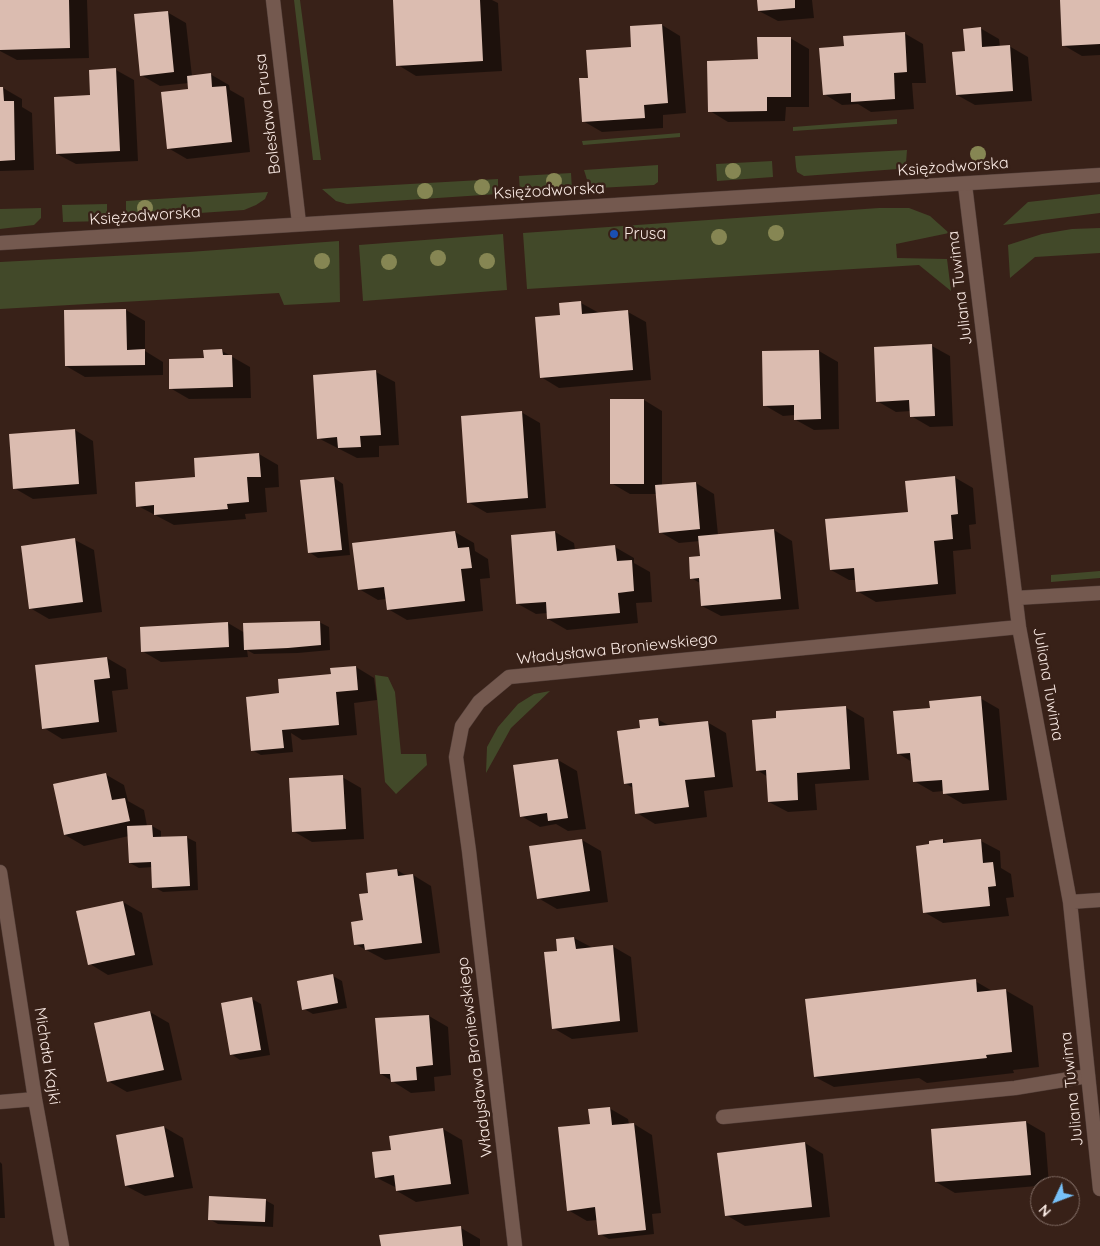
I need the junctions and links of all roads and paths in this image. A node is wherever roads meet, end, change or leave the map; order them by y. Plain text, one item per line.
1 (272, 0) edge
2 (1100, 175) edge
3 (966, 184) junction
4 (299, 223) junction
5 (0, 243) edge
6 (1100, 594) edge
7 (1016, 598) junction
8 (1019, 627) junction
9 (0, 872) edge
10 (1100, 900) edge
11 (1070, 902) junction
12 (1088, 1076) junction
13 (36, 1099) junction
14 (0, 1102) edge
15 (724, 1117) dead end
16 (1100, 1189) edge
17 (62, 1246) edge
18 (515, 1246) edge

1 - 4 street, Bolesława Prusa
2 - 3 street, Księżodworska
3 - 4 street, Księżodworska
3 - 7 street, Juliana Tuwima
4 - 5 street, Księżodworska
6 - 7 street
7 - 8 street, Juliana Tuwima
8 - 11 street, Juliana Tuwima
8 - 18 street, Władysława Broniewskiego
9 - 13 street, Michała Kajki
10 - 11 street
11 - 12 street, Juliana Tuwima
12 - 15 street
12 - 16 street, Juliana Tuwima
13 - 14 street
13 - 17 street, Michała Kajki

